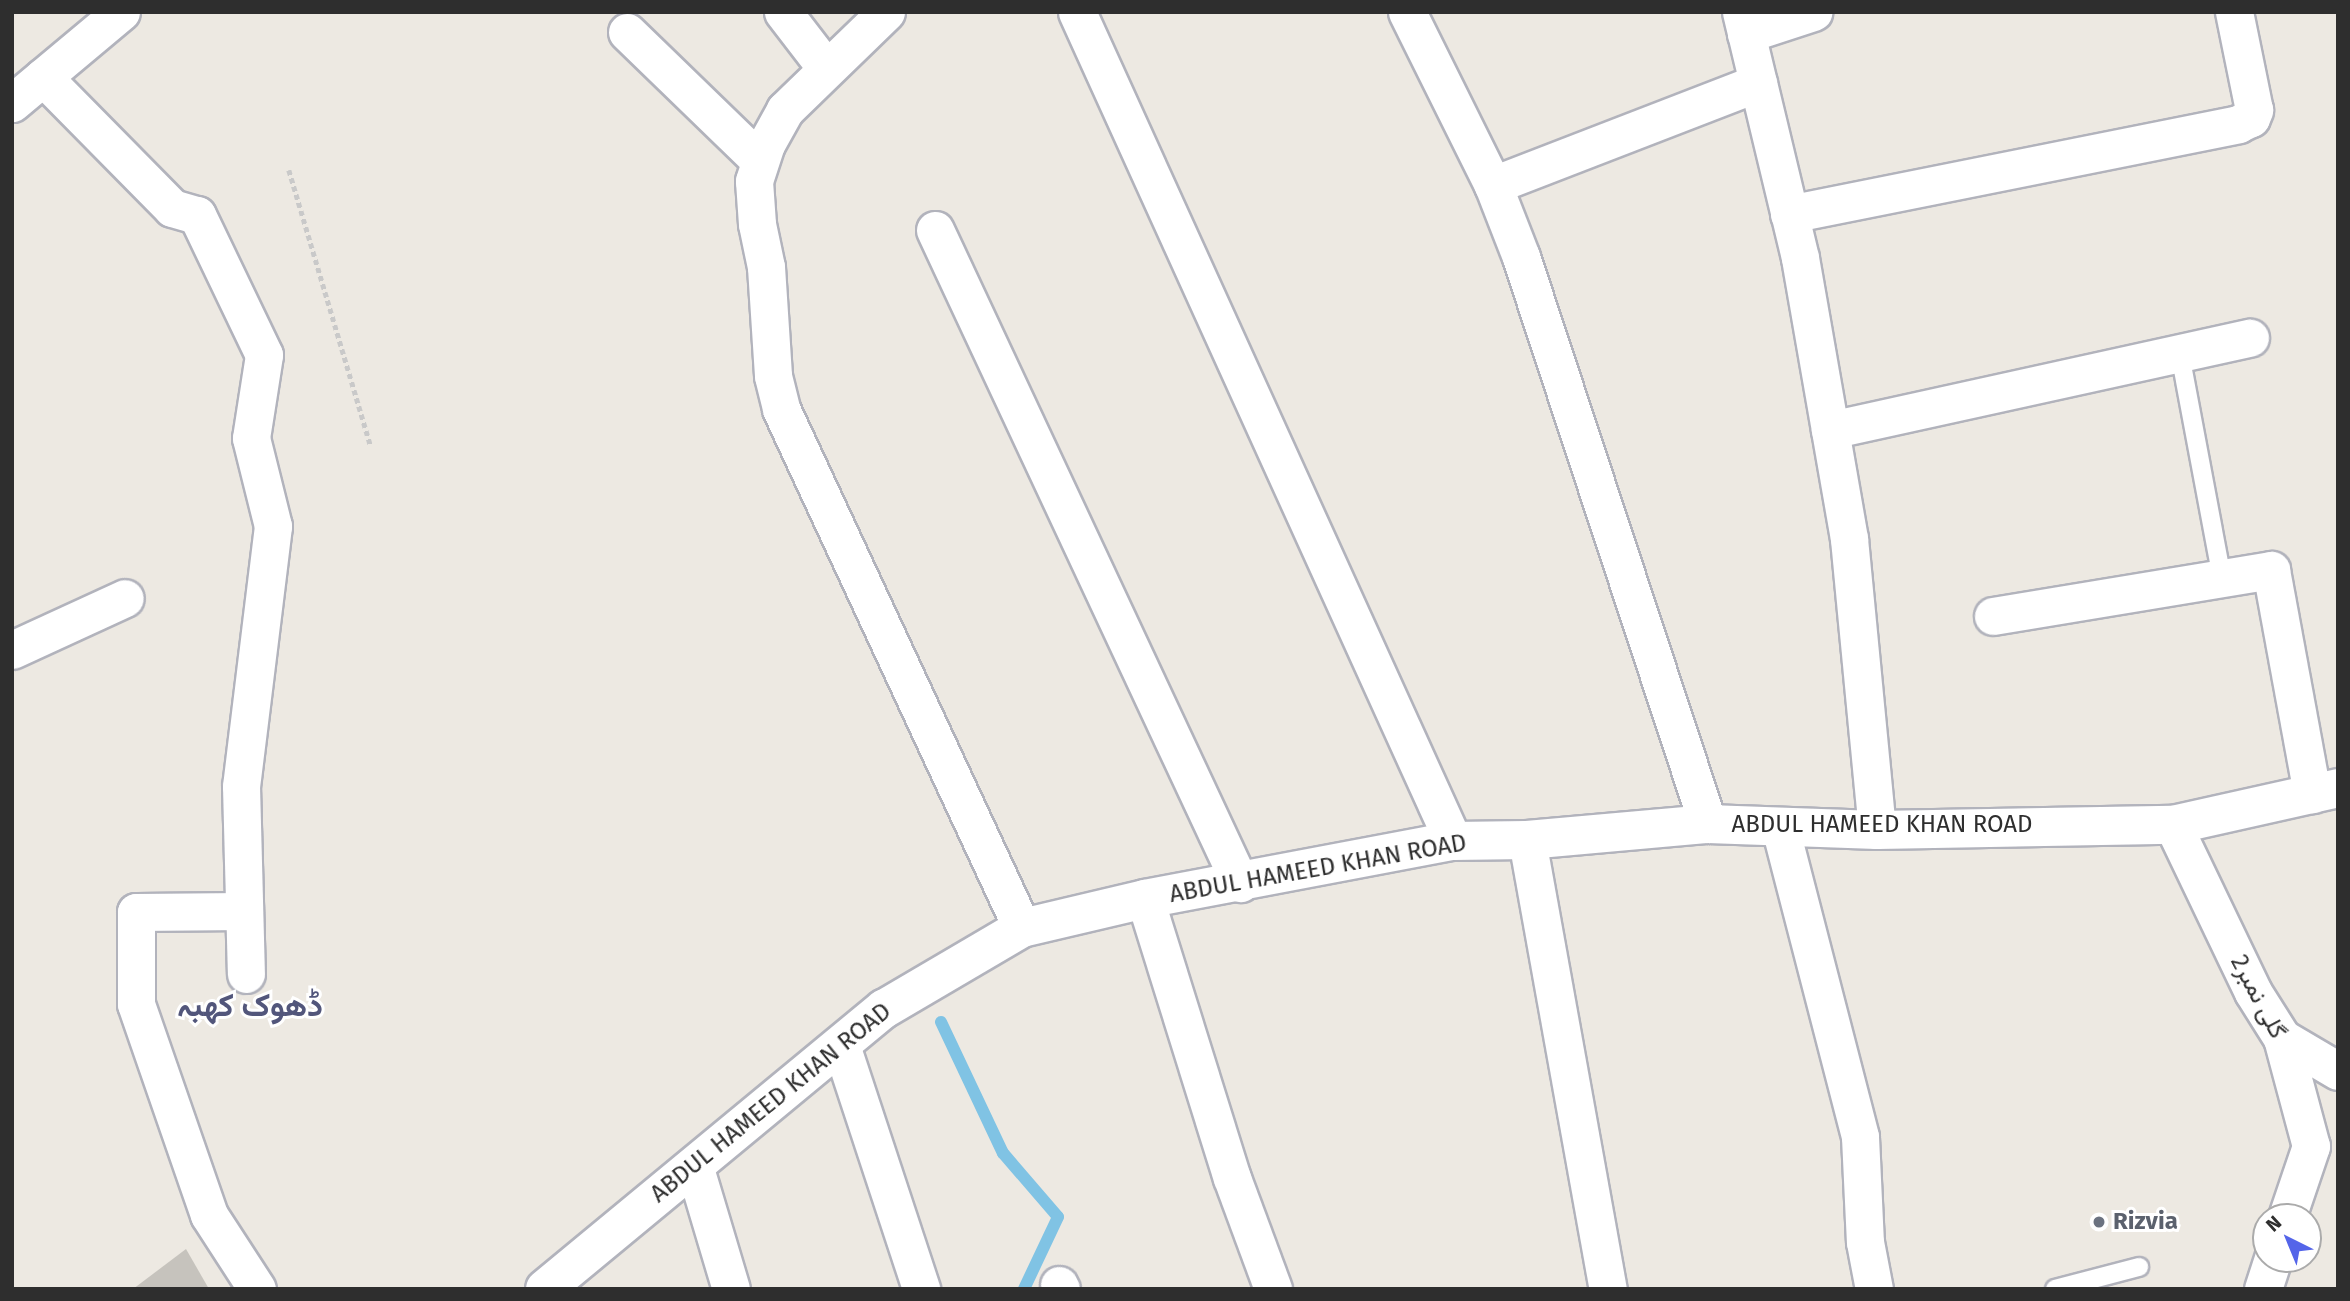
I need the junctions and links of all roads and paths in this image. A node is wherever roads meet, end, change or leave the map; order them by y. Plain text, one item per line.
1 (121, 12) edge
2 (783, 12) edge
3 (886, 12) edge
4 (1077, 12) edge
5 (1407, 12) edge
6 (1812, 12) edge
7 (2235, 12) edge
8 (1743, 23) edge
9 (627, 32) dead end
10 (826, 68) junction
11 (43, 77) junction
12 (1758, 83) junction
13 (12, 103) edge
14 (760, 162) junction
15 (289, 170) dead end
16 (1493, 186) junction
17 (1789, 214) junction
18 (935, 230) dead end
19 (2250, 338) dead end
20 (2180, 354) junction
21 (1830, 430) junction
22 (372, 446) dead end
23 (2222, 578) junction
24 (125, 598) dead end
25 (1993, 616) dead end
26 (12, 650) edge
27 (2325, 791) edge
28 (1708, 824) junction
29 (2174, 825) junction
30 (1780, 827) junction
31 (1877, 830) junction
32 (1527, 839) junction
33 (1453, 841) junction
34 (1240, 883) junction
35 (1145, 900) junction
36 (244, 911) junction
37 (1022, 928) junction
38 (246, 974) dead end
39 (2282, 1038) junction
40 (841, 1045) junction
41 (2338, 1071) edge
42 (694, 1165) junction
43 (2292, 1203) edge
44 (2139, 1267) dead end
45 (257, 1289) edge
46 (545, 1289) edge
47 (731, 1289) edge
48 (922, 1289) edge
49 (1273, 1289) edge
50 (1608, 1289) edge
51 (1874, 1289) edge
52 (2056, 1289) edge

1 - 11 street
2 - 10 street
3 - 10 street
4 - 33 street
5 - 16 street
6 - 8 street
7 - 17 street
8 - 12 street
9 - 14 street
10 - 14 street
11 - 13 street
11 - 36 street
12 - 16 street
12 - 17 street
14 - 37 street
15 - 22 path
16 - 28 street
17 - 21 street
18 - 34 street
19 - 20 street
20 - 21 street
20 - 23 lane
21 - 31 street
23 - 25 street
23 - 27 street
24 - 26 street
27 - 29 main road, ABDUL HAMEED KHAN ROAD
28 - 30 main road, ABDUL HAMEED KHAN ROAD
28 - 32 main road, ABDUL HAMEED KHAN ROAD
29 - 31 main road, ABDUL HAMEED KHAN ROAD
29 - 39 street, گلی نمبر2
30 - 31 main road, ABDUL HAMEED KHAN ROAD
30 - 51 street
32 - 33 main road, ABDUL HAMEED KHAN ROAD
32 - 50 street
33 - 34 main road, ABDUL HAMEED KHAN ROAD
34 - 35 main road, ABDUL HAMEED KHAN ROAD
35 - 37 main road, ABDUL HAMEED KHAN ROAD
35 - 49 street
36 - 38 street
36 - 45 street
37 - 40 main road, ABDUL HAMEED KHAN ROAD
39 - 41 street
39 - 43 street, گلی نمبر2
40 - 42 main road, ABDUL HAMEED KHAN ROAD
40 - 48 street
42 - 46 main road, ABDUL HAMEED KHAN ROAD
42 - 47 street
44 - 52 lane

